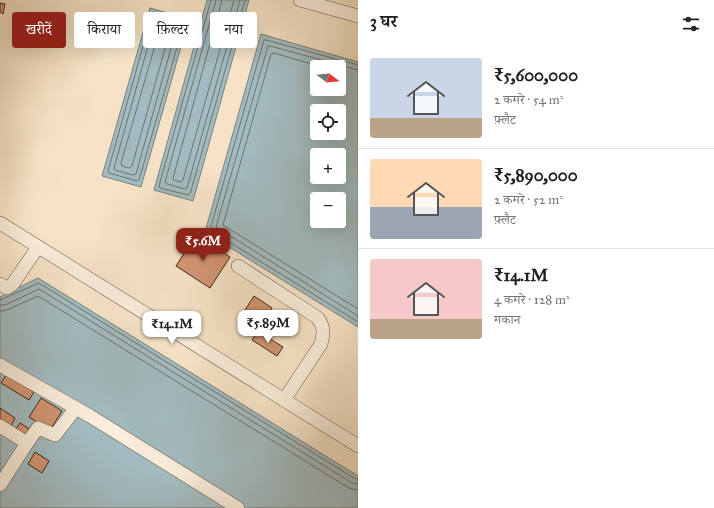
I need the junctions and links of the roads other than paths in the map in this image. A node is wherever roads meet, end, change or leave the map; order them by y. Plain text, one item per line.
1 (300, 0) edge
2 (358, 16) edge
3 (0, 223) edge
4 (38, 247) junction
5 (238, 266) dead end
6 (0, 284) edge
7 (0, 364) edge
8 (284, 400) junction
9 (76, 408) junction
10 (0, 426) edge
11 (27, 443) junction
12 (358, 446) edge
13 (0, 485) edge
14 (234, 507) edge

1 - 2 street
3 - 4 street
4 - 6 street
4 - 8 street
5 - 8 street
7 - 9 street
8 - 12 street
9 - 11 street
9 - 14 street
10 - 11 street
11 - 13 street

